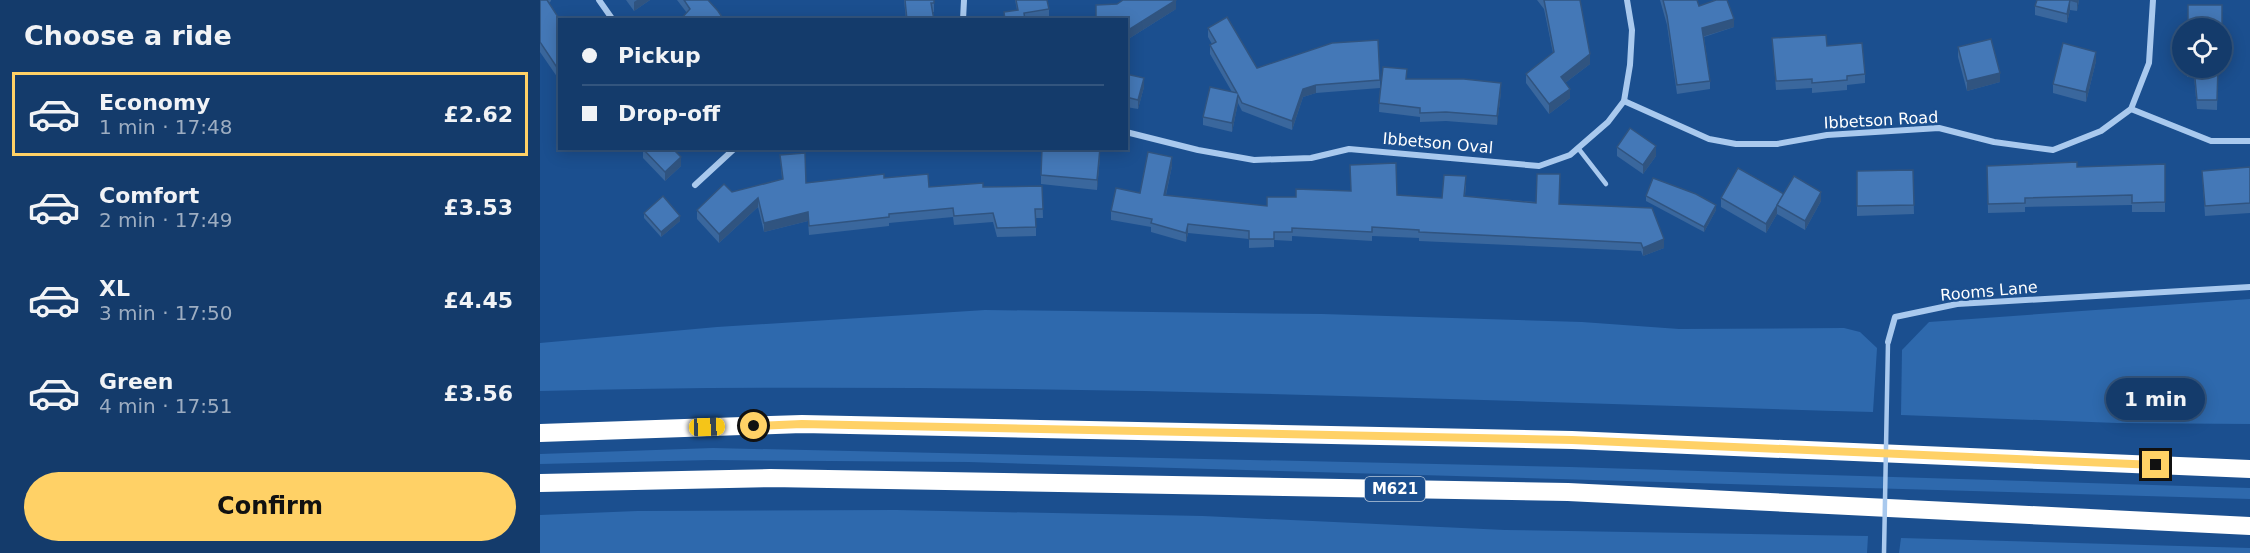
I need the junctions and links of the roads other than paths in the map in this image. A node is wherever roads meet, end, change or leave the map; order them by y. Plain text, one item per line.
1 (599, 0) edge
2 (964, 0) edge
3 (1627, 0) edge
4 (2153, 0) edge
5 (612, 18) edge
6 (963, 18) edge
7 (1624, 101) junction
8 (2131, 109) junction
9 (1128, 132) edge
10 (2250, 141) edge
11 (1578, 148) junction
12 (733, 150) edge
13 (1606, 184) dead end
14 (695, 185) dead end
15 (2250, 287) edge
16 (1888, 342) joint
17 (540, 433) edge
18 (2250, 469) edge
19 (540, 483) edge
20 (2250, 526) edge
21 (1884, 553) edge

1 - 5 street
2 - 6 street
3 - 7 street, Ibbetson Oval
4 - 8 street
7 - 8 street, Ibbetson Road
7 - 11 street, Ibbetson Oval
8 - 10 street
9 - 11 street, Ibbetson Oval
11 - 13 lane
12 - 14 street
15 - 16 street, Rooms Lane
16 - 21 lane, Rooms Lane, bridge
17 - 18 highway
19 - 20 highway, M621

